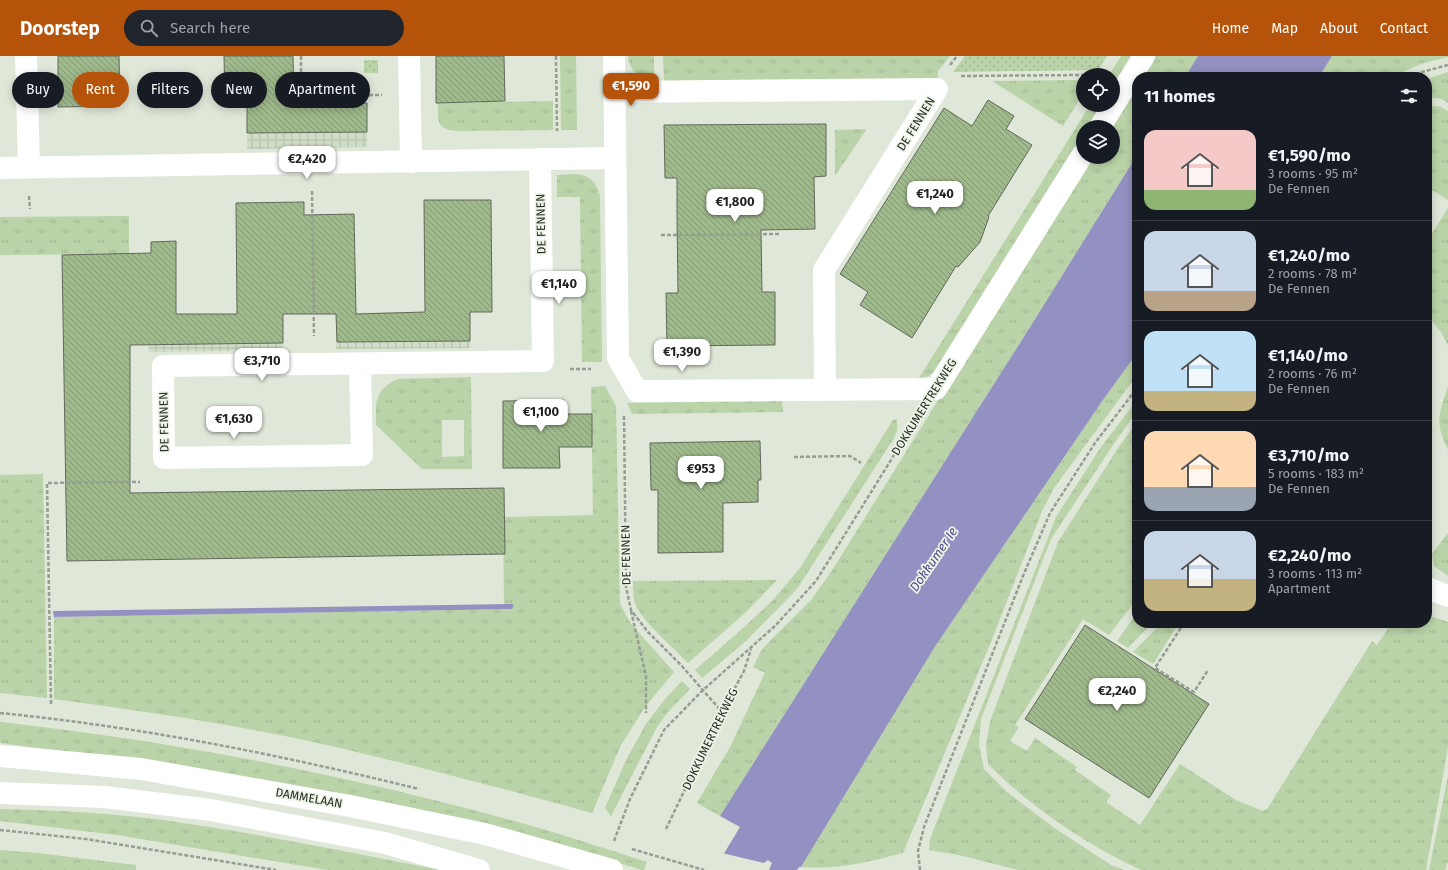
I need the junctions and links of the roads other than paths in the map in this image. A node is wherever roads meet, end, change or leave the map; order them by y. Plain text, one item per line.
1 (26, 56) edge
2 (409, 56) edge
3 (614, 56) edge
4 (1144, 56) edge
5 (1134, 72) edge
6 (1132, 75) edge
7 (614, 92) junction
8 (1104, 120) edge
9 (614, 158) junction
10 (549, 159) junction
11 (411, 162) junction
12 (1077, 164) edge
13 (29, 167) junction
14 (0, 168) edge
15 (360, 364) junction
16 (825, 390) junction
17 (1432, 590) edge
18 (1448, 596) edge
19 (0, 756) edge
20 (0, 793) edge
21 (479, 870) edge
22 (612, 870) edge

1 - 13 street
2 - 11 street
3 - 7 street
4 - 5 street
6 - 8 street
7 - 9 street
7 - 16 street, DE FENNEN
9 - 10 street
9 - 16 street
10 - 11 street
10 - 15 street, DE FENNEN
11 - 13 street
12 - 16 street, DOKKUMERTREKWEG
13 - 14 street
15 - 15 street, DE FENNEN
17 - 18 street
19 - 22 street, DAMMELAAN
20 - 21 street

